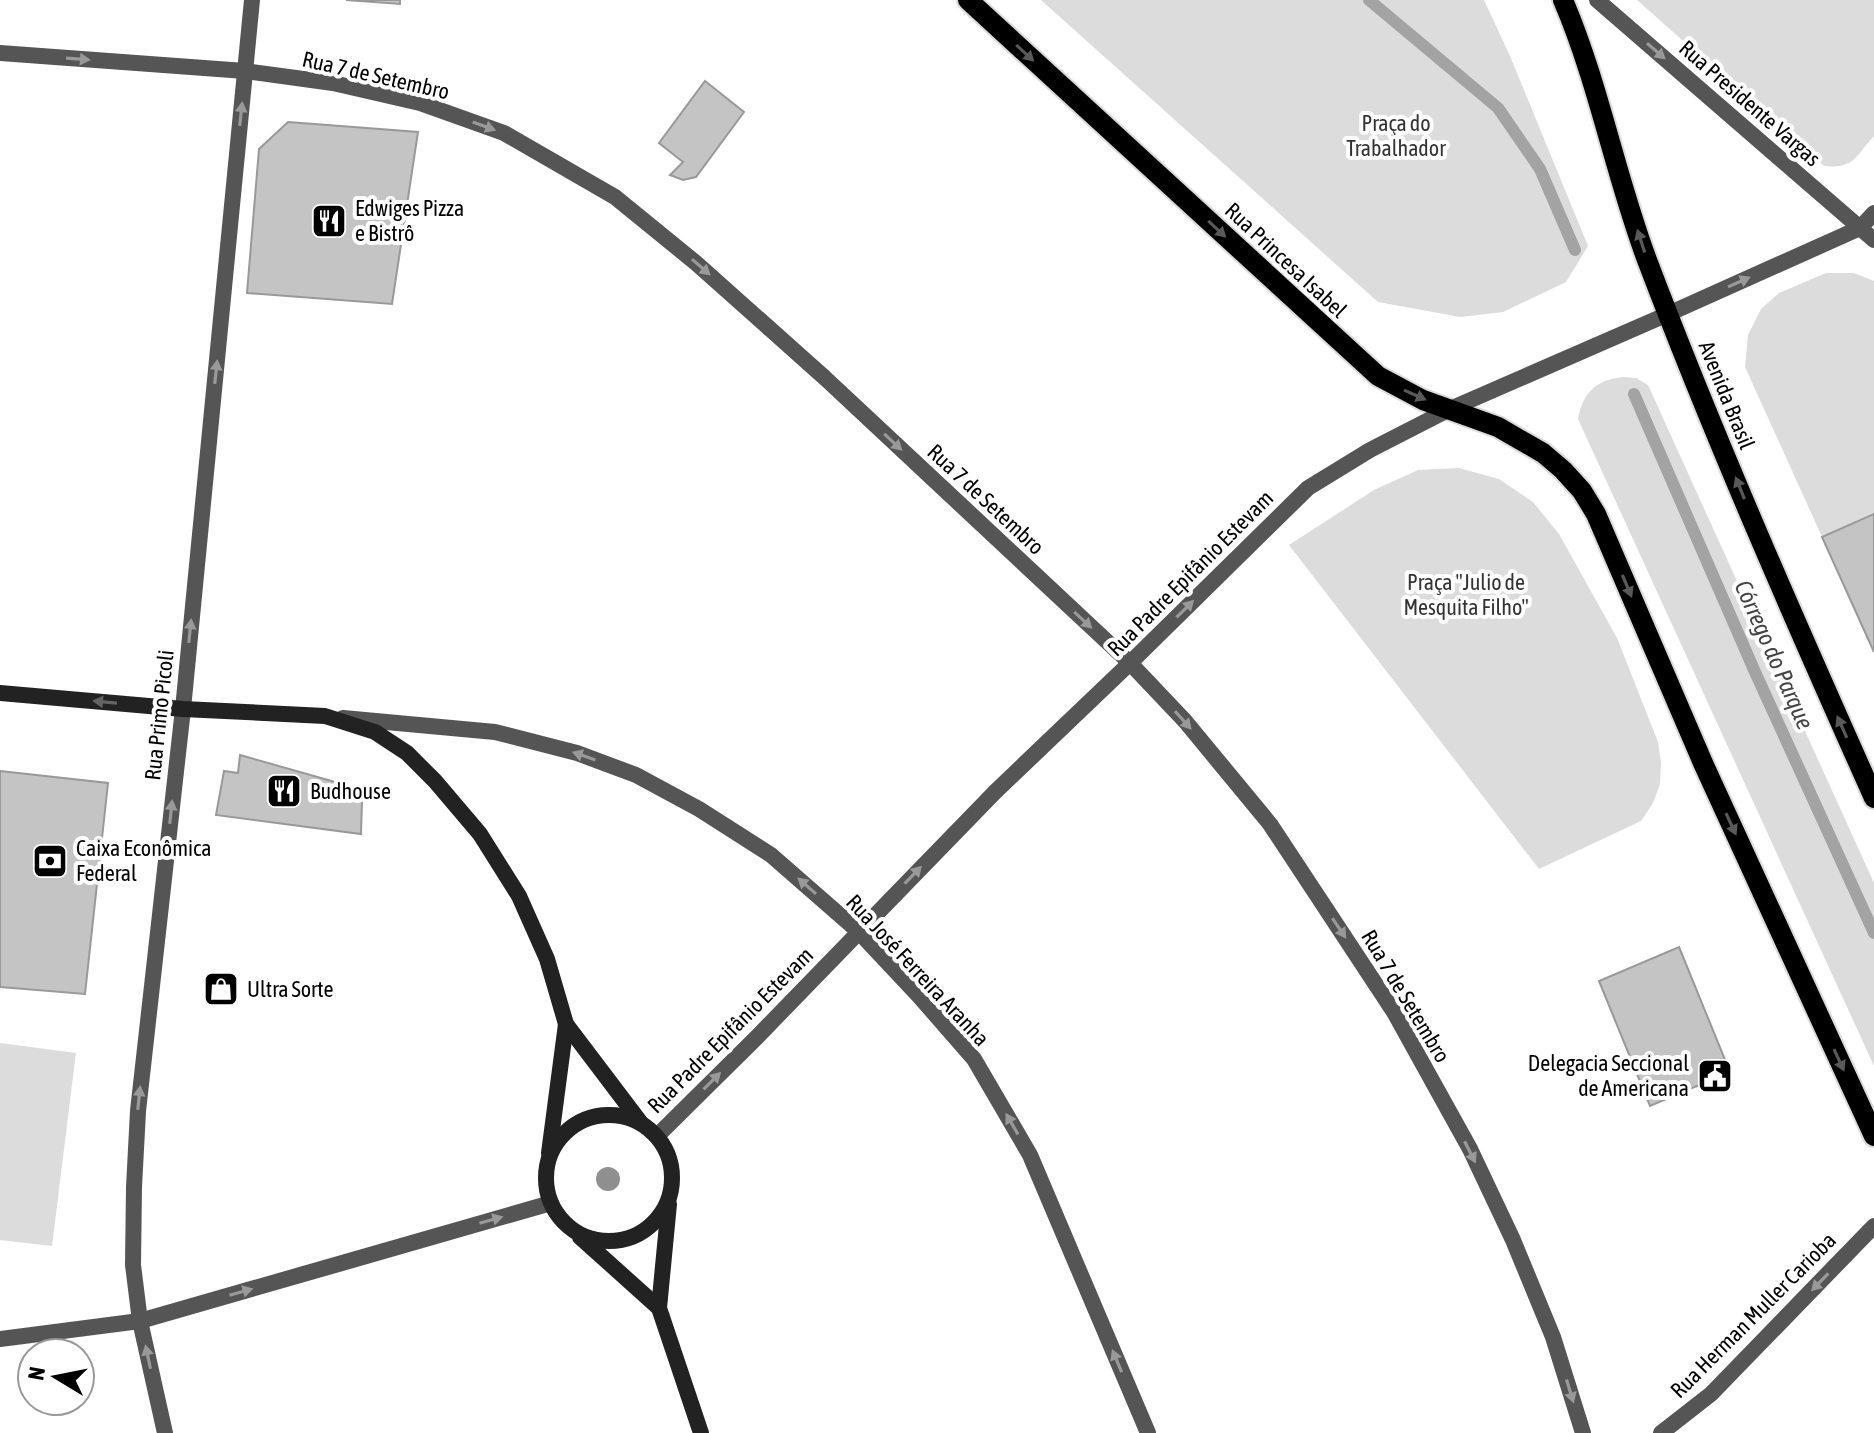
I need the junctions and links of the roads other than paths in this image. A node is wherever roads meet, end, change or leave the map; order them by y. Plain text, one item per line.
1 (252, 0) edge
2 (968, 0) edge
3 (1563, 0) edge
4 (1597, 0) edge
5 (0, 53) edge
6 (245, 71) junction
7 (1874, 213) edge
8 (1860, 228) junction
9 (1874, 240) edge
10 (1668, 314) junction
11 (1450, 409) junction
12 (1130, 663) junction
13 (0, 693) edge
14 (183, 709) junction
15 (325, 716) junction
16 (1874, 798) edge
17 (858, 931) junction
18 (566, 1024) junction
19 (641, 1123) junction
20 (657, 1136) junction
21 (1874, 1136) edge
22 (547, 1165) junction
23 (670, 1195) junction
24 (551, 1203) junction
25 (561, 1220) junction
26 (1874, 1226) edge
27 (659, 1308) junction
28 (140, 1321) junction
29 (0, 1339) edge
30 (165, 1433) edge
31 (701, 1433) edge
32 (1148, 1433) edge
33 (1583, 1433) edge
34 (1661, 1433) edge

1 - 6 street, Rua Primo Picoli
2 -> 11 main road, Rua Princesa Isabel
10 -> 3 main road, Avenida Brasil
4 -> 8 street, Rua Presidente Vargas
5 -> 6 street, Rua 7 de Setembro
6 -> 12 street, Rua 7 de Setembro
14 -> 6 street, Rua Primo Picoli
7 - 8 street, Rua Padre Epifânio Estevam
8 - 9 street, Rua Presidente Vargas
10 -> 8 street, Rua Padre Epifânio Estevam
10 - 11 street, Rua Padre Epifânio Estevam
16 -> 10 main road, Avenida Brasil
12 -> 11 street, Rua Padre Epifânio Estevam
11 -> 21 main road, Rua Princesa Isabel
17 -> 12 street, Rua Padre Epifânio Estevam
12 -> 33 street, Rua 7 de Setembro
14 -> 13 main road
14 - 15 main road
28 -> 14 street, Rua Primo Picoli
17 -> 15 street, Rua José Ferreira Aranha
15 - 18 main road
20 -> 17 street, Rua Padre Epifânio Estevam
32 -> 17 street, Rua José Ferreira Aranha
18 - 19 main road
18 - 22 main road
19 - 20 main road
19 - 22 main road
20 - 23 main road
22 - 24 main road
23 - 25 main road
23 - 27 main road
24 - 25 main road
28 -> 24 street
25 - 27 main road
26 -> 34 street, Rua Herman Muller Carioba
27 - 31 main road
28 - 29 street
30 -> 28 street, Rua Primo Picoli

